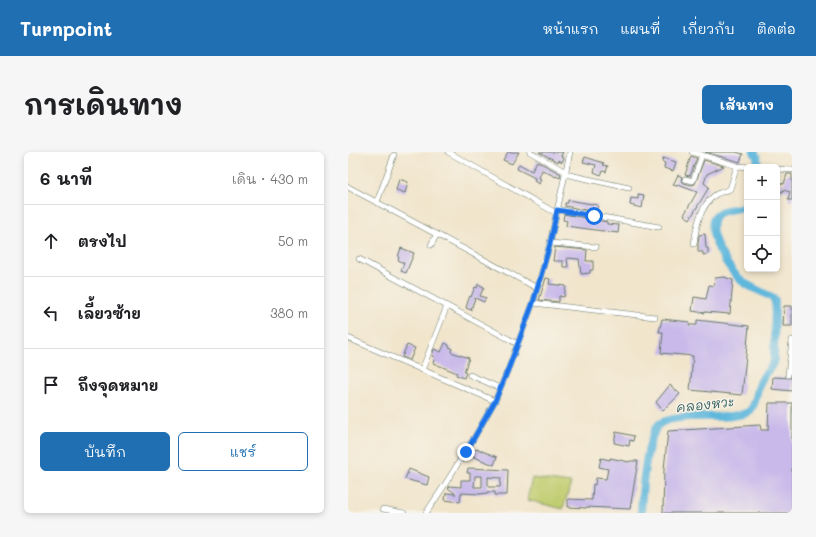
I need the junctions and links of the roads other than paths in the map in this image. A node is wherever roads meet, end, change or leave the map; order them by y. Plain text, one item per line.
1 (448, 152) edge
2 (530, 152) edge
3 (570, 152) edge
4 (692, 152) edge
5 (394, 155) dead end
6 (702, 155) junction
7 (737, 166) junction
8 (744, 167) edge
9 (780, 169) edge
10 (792, 170) edge
11 (566, 173) junction
12 (685, 178) dead end
13 (348, 188) edge
14 (629, 188) dead end
15 (377, 202) junction
16 (557, 212) junction
17 (659, 227) dead end
18 (437, 234) junction
19 (550, 244) junction
20 (694, 244) dead end
21 (431, 245) dead end
22 (596, 247) dead end
23 (359, 259) dead end
24 (537, 288) junction
25 (533, 303) junction
26 (447, 306) junction
27 (655, 317) dead end
28 (348, 338) edge
29 (792, 340) edge
30 (518, 344) junction
31 (422, 370) junction
32 (470, 375) dead end
33 (788, 375) dead end
34 (500, 388) junction
35 (495, 401) junction
36 (383, 509) dead end
37 (404, 513) edge
38 (426, 513) edge

1 - 16 street
2 - 11 street
3 - 11 street
4 - 6 street
5 - 15 street
6 - 7 street
6 - 12 street
7 - 8 street
7 - 20 street
9 - 10 street
11 - 14 street
11 - 16 street
13 - 15 street
15 - 18 street
16 - 17 street
16 - 19 street
18 - 21 street
18 - 24 street
19 - 22 street
19 - 24 street
23 - 26 street
24 - 25 street
25 - 27 street
25 - 30 street
26 - 30 street
26 - 31 street
28 - 31 street
29 - 33 street
30 - 34 street
31 - 35 street
32 - 34 street
34 - 35 street
35 - 38 street
36 - 37 street

